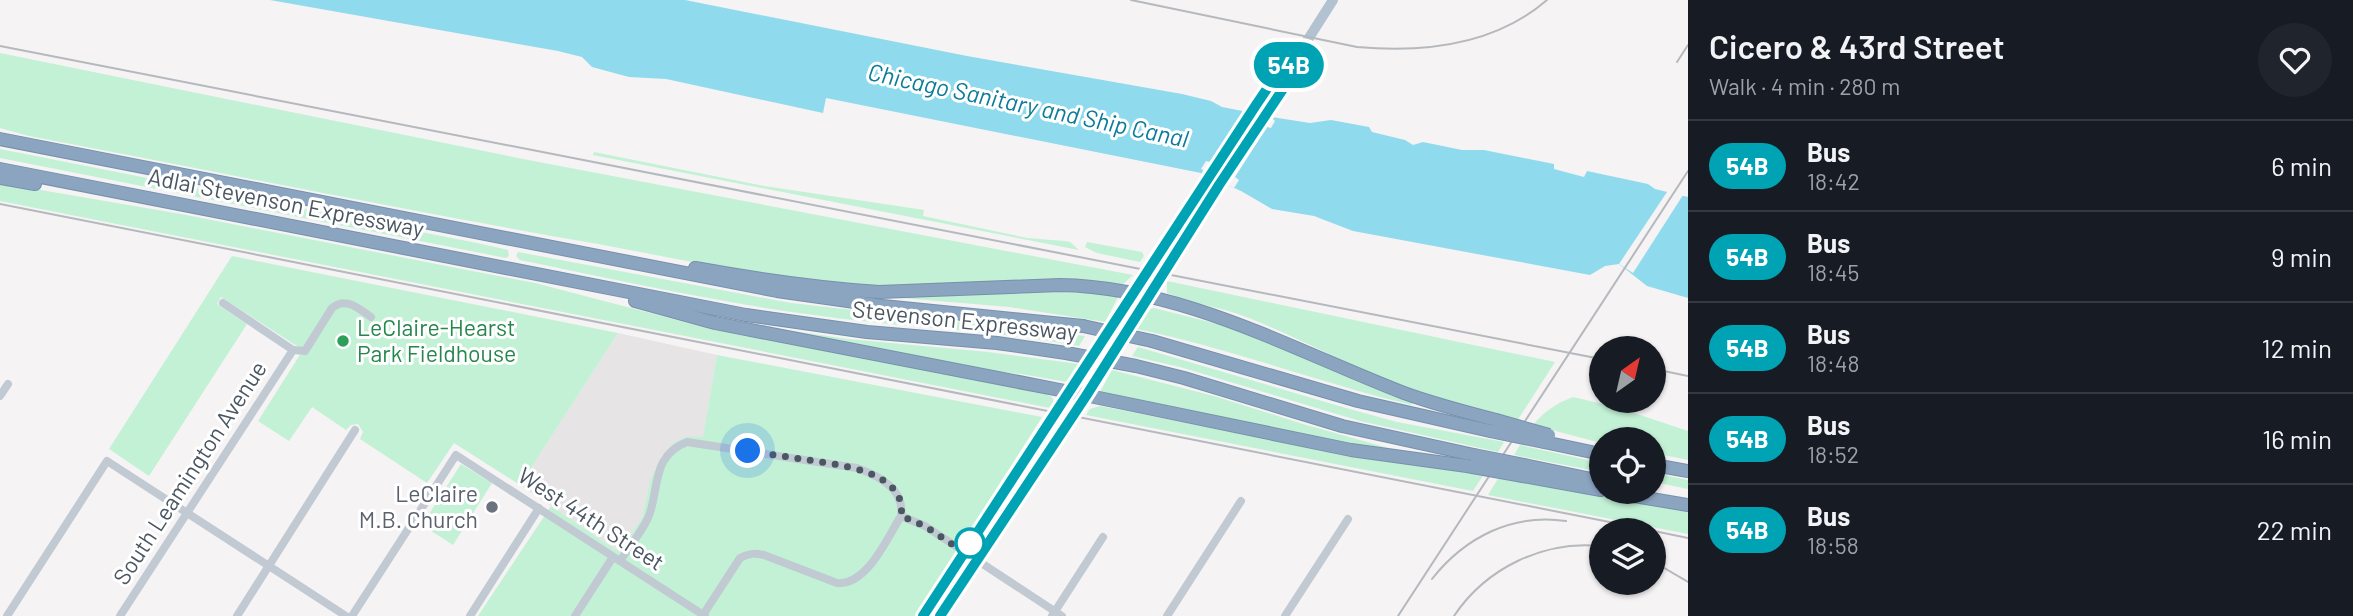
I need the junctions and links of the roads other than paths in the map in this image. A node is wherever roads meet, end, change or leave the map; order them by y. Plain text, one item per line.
1 (1334, 0) edge
2 (1293, 63) junction
3 (0, 138) edge
4 (0, 169) edge
5 (0, 178) edge
6 (153, 199) junction
7 (562, 251) junction
8 (565, 280) junction
9 (1134, 293) junction
10 (1149, 298) junction
11 (223, 303) dead end
12 (371, 317) dead end
13 (293, 350) junction
14 (8, 384) dead end
15 (1070, 392) junction
16 (0, 396) edge
17 (1086, 396) junction
18 (1493, 426) junction
19 (354, 433) dead end
20 (1589, 452) edge
21 (1470, 461) junction
22 (1666, 467) edge
23 (1526, 471) junction
24 (1688, 471) edge
25 (1589, 479) edge
26 (1589, 487) edge
27 (1666, 494) edge
28 (1688, 499) edge
29 (1241, 501) dead end
30 (1666, 501) edge
31 (1688, 505) edge
32 (539, 508) junction
33 (188, 513) junction
34 (901, 516) junction
35 (1348, 519) dead end
36 (1103, 537) dead end
37 (964, 552) junction
38 (617, 559) junction
39 (976, 561) junction
40 (269, 566) junction
41 (472, 613) edge
42 (704, 615) edge
43 (1056, 615) edge
44 (7, 616) edge
45 (120, 616) edge
46 (237, 616) edge
47 (346, 616) edge
48 (352, 616) edge
49 (482, 616) edge
50 (575, 616) edge
51 (923, 616) edge
52 (941, 616) edge
53 (1167, 616) edge
54 (1284, 616) edge

1 - 2 main road
2 - 9 main road
2 - 10 main road
3 - 7 highway, Stevenson Expressway
4 - 6 highway, Adlai Stevenson Expressway
5 - 6 highway
6 - 8 highway, Adlai Stevenson Expressway
7 - 9 highway
7 - 18 highway, Stevenson Expressway, bridge
8 - 15 highway
8 - 21 highway, Stevenson Expressway, bridge
9 - 10 highway
9 - 15 main road
10 - 17 main road
10 - 18 highway
11 - 13 street
12 - 13 street, South Leamington Avenue
13 - 33 street, South Leamington Avenue
14 - 16 street
15 - 17 highway
15 - 37 main road
17 - 21 highway
17 - 39 main road
18 - 20 highway, Stevenson Expressway, bridge
19 - 40 street
21 - 23 highway, Stevenson Expressway, bridge
22 - 24 highway
23 - 25 highway, Stevenson Expressway
23 - 26 highway
27 - 28 highway
29 - 53 street
30 - 31 highway
32 - 38 street, West 44th Street
32 - 41 street
32 - 48 street, West 44th Street
33 - 40 street
33 - 44 street
33 - 45 street, South Leamington Avenue
34 - 37 street
34 - 38 street
34 - 42 street
35 - 54 street
36 - 43 street
37 - 39 street
37 - 51 main road
38 - 42 street, West 44th Street
38 - 50 street
39 - 43 street
39 - 52 main road
40 - 46 street
40 - 47 street
41 - 49 street

